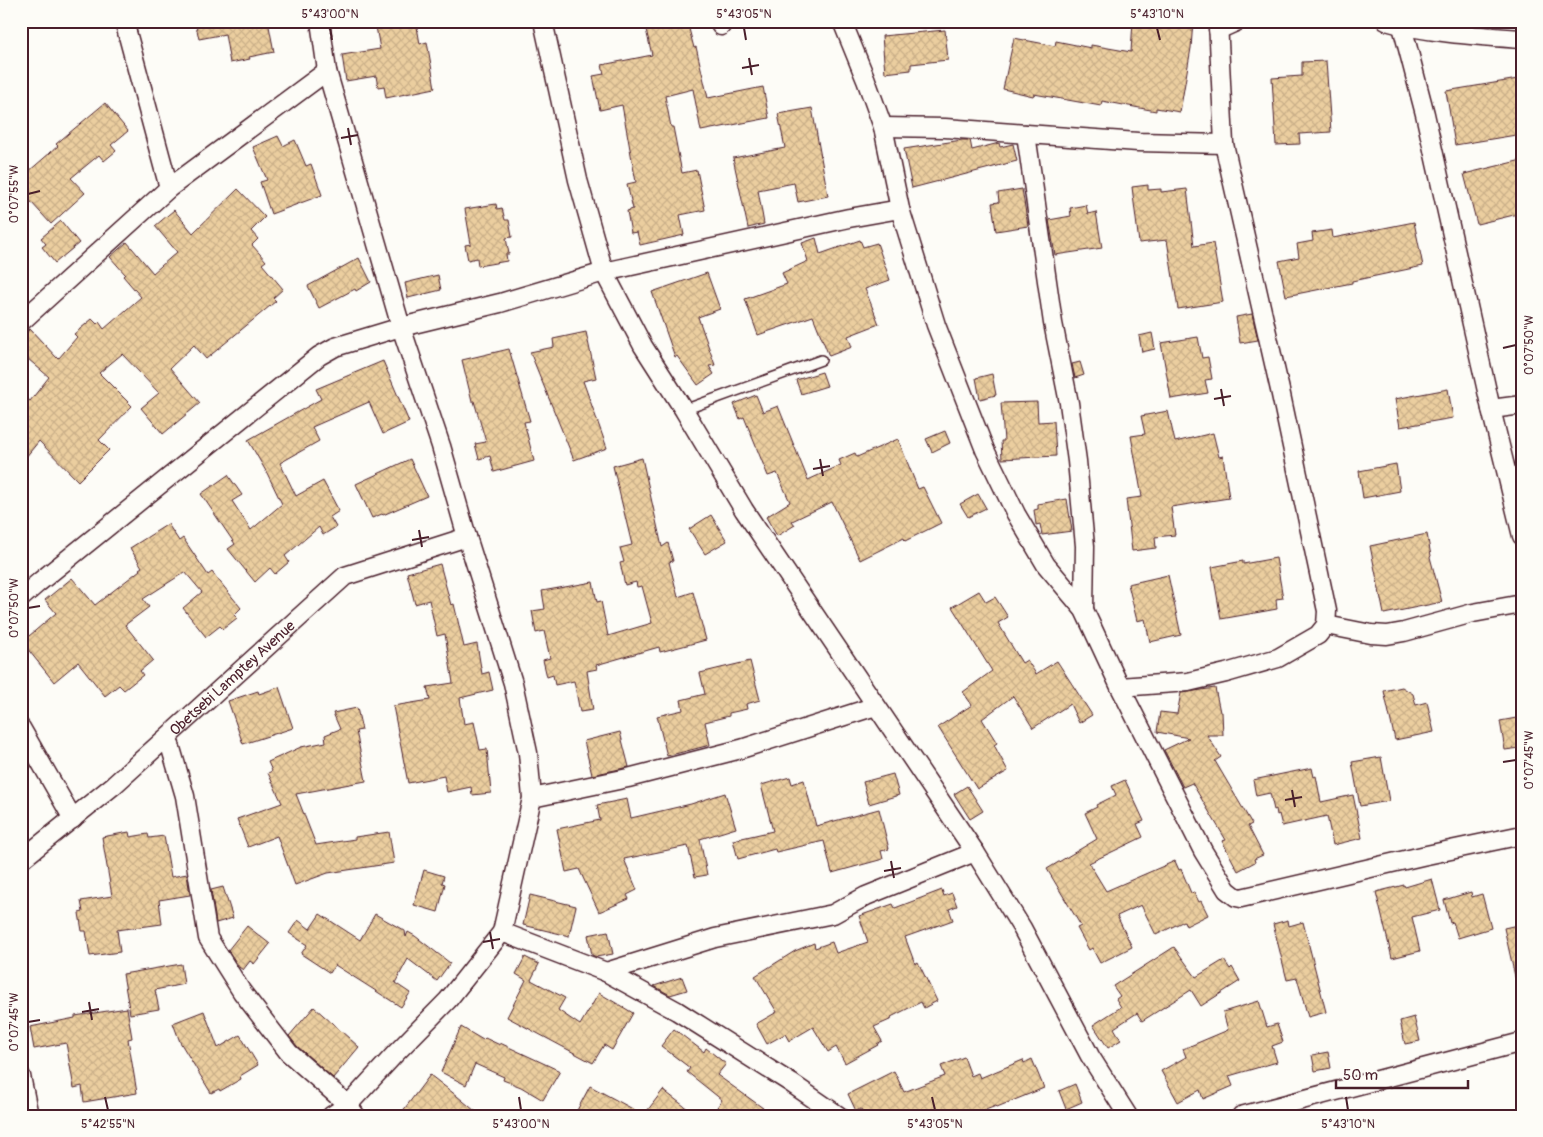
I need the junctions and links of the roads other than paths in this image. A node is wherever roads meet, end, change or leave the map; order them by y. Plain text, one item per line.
1 (124, 21) edge
2 (320, 21) edge
3 (543, 21) edge
4 (842, 21) edge
5 (1238, 21) edge
6 (1394, 24) edge
7 (1218, 26) edge
8 (1522, 39) edge
9 (327, 71) junction
10 (883, 127) junction
11 (1026, 134) junction
12 (1224, 144) junction
13 (169, 188) junction
14 (900, 209) junction
15 (604, 272) junction
16 (21, 322) edge
17 (401, 327) junction
18 (821, 360) dead end
19 (1522, 405) edge
20 (1491, 409) junction
21 (684, 410) junction
22 (1522, 536) edge
23 (467, 537) junction
24 (21, 598) edge
25 (1522, 604) edge
26 (1084, 610) junction
27 (1326, 625) junction
28 (1120, 687) junction
29 (876, 706) junction
30 (21, 728) edge
31 (168, 738) junction
32 (532, 798) junction
33 (72, 819) junction
34 (1522, 835) edge
35 (974, 852) junction
36 (21, 860) edge
37 (502, 932) junction
38 (606, 972) junction
39 (1522, 1042) edge
40 (21, 1076) edge
41 (352, 1110) edge
42 (28, 1116) edge
43 (331, 1116) edge
44 (839, 1116) edge
45 (1128, 1116) edge
46 (1241, 1116) edge

1 - 13 street
2 - 9 street
3 - 15 street
4 - 10 street
5 - 7 street
6 - 8 street
6 - 20 street
7 - 12 street
9 - 13 street
9 - 17 street
10 - 11 street
10 - 14 street
11 - 12 street
11 - 26 street
12 - 27 street
13 - 16 street
14 - 15 street
14 - 26 street
15 - 17 street
15 - 21 street
17 - 23 street
17 - 24 street
18 - 21 lane
19 - 20 street
20 - 22 street
21 - 29 street
23 - 31 street, Obetsebi Lamptey Avenue
23 - 32 street
25 - 27 street
26 - 28 street
27 - 28 street
28 - 34 street
29 - 32 street
29 - 35 street
30 - 33 street
31 - 33 street, Obetsebi Lamptey Avenue
31 - 41 street
32 - 37 street
33 - 36 street, Obetsebi Lamptey Avenue
35 - 38 street
35 - 45 street
37 - 38 street
37 - 41 street
38 - 44 street
39 - 46 street
40 - 42 street
41 - 43 street

